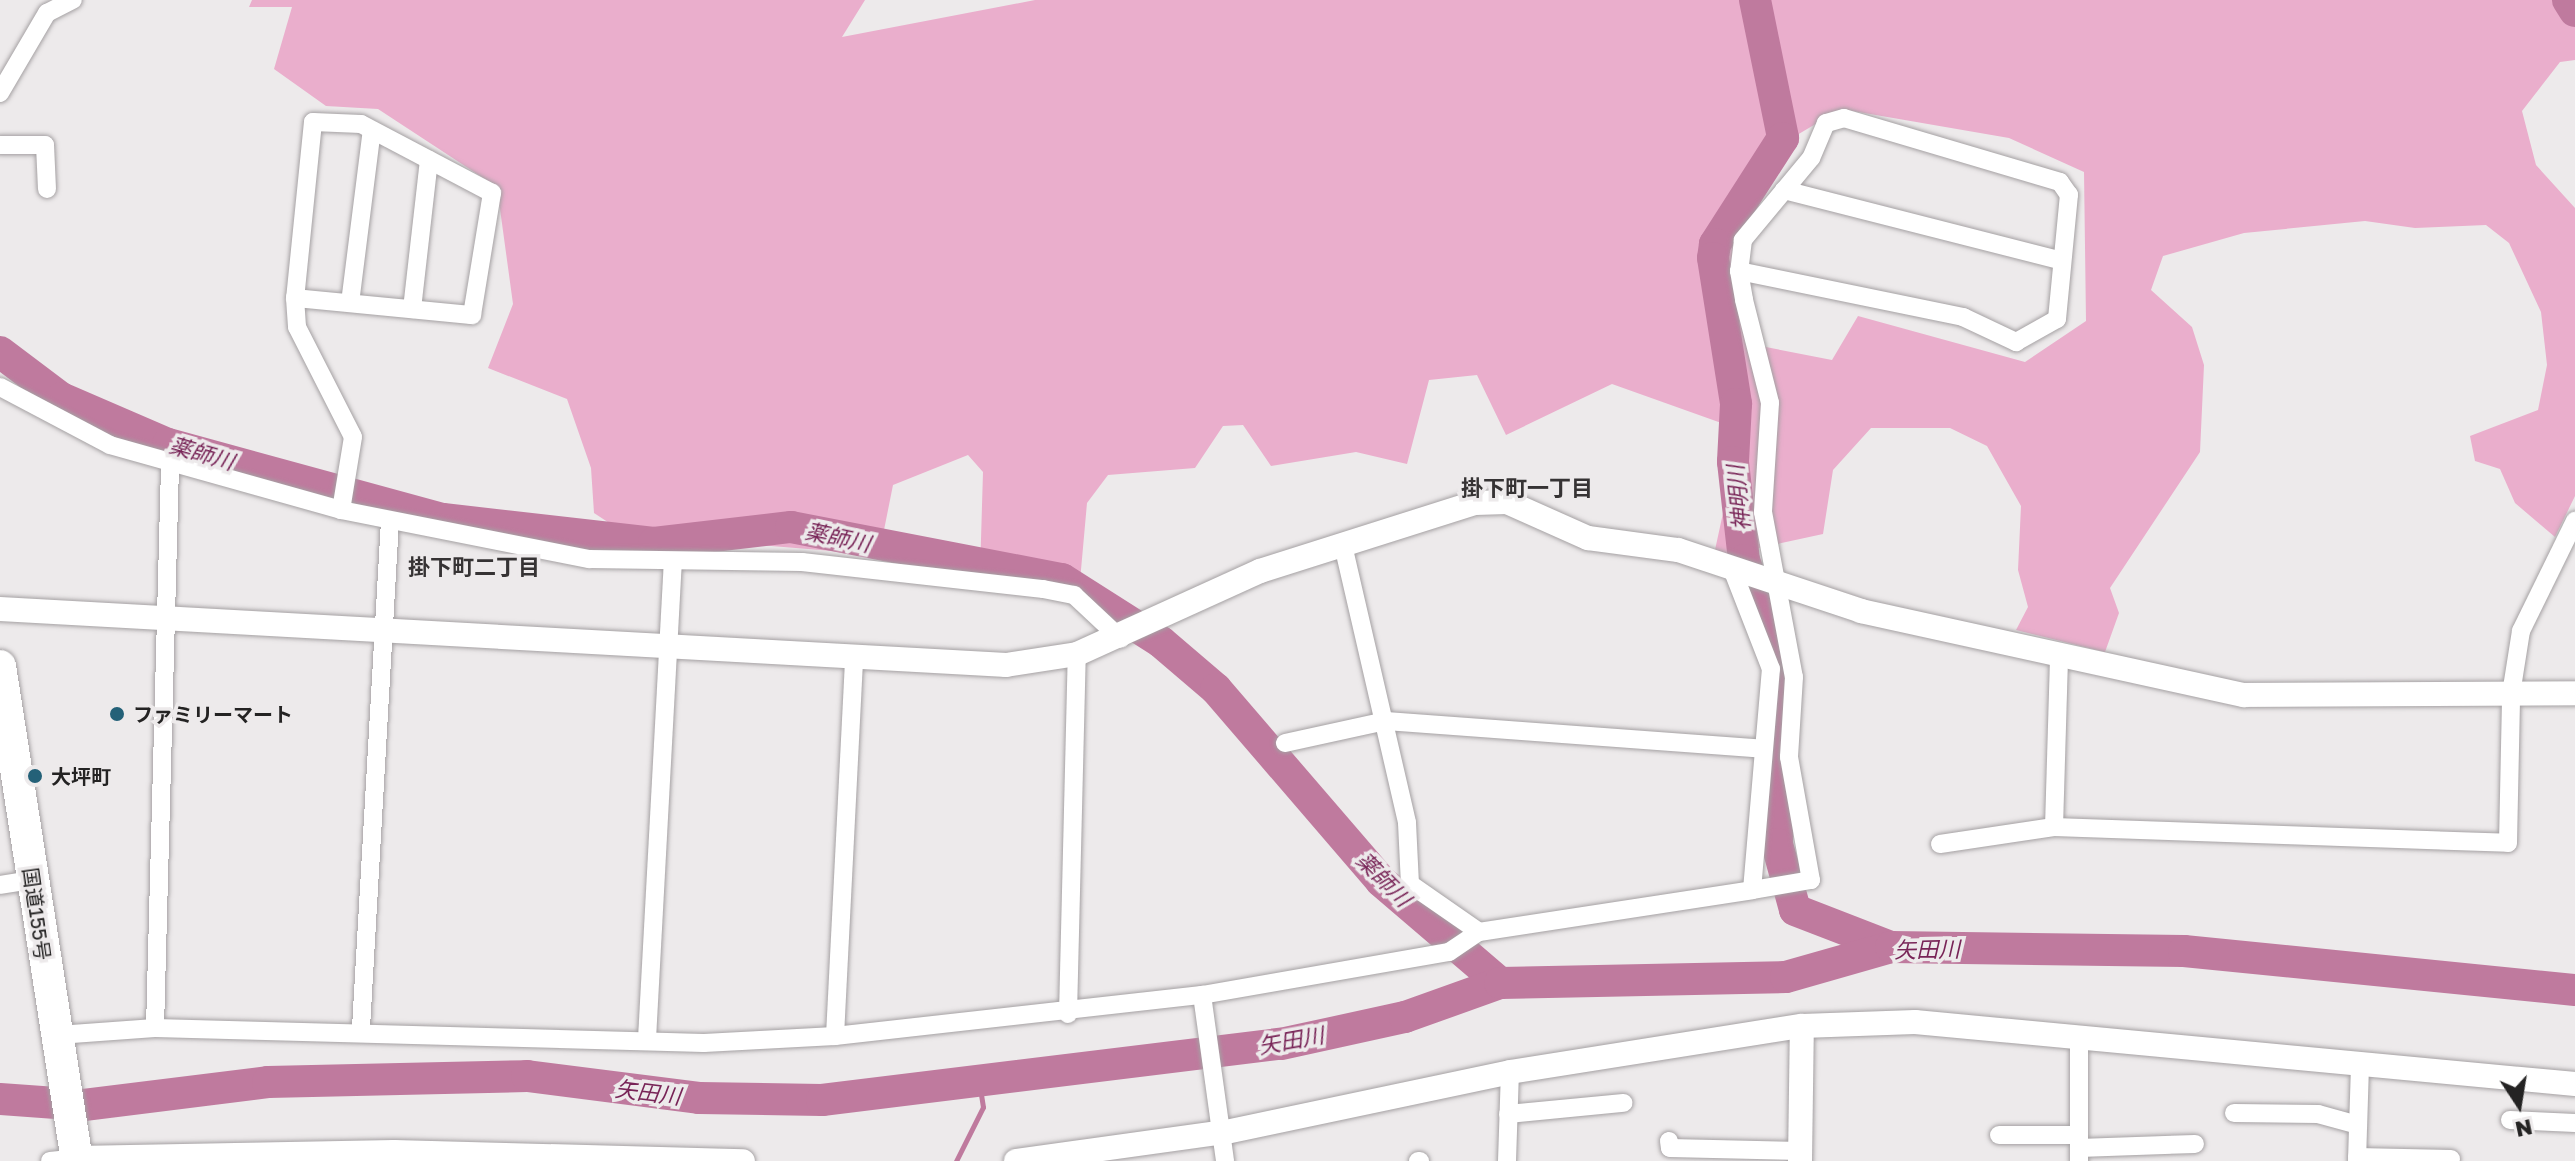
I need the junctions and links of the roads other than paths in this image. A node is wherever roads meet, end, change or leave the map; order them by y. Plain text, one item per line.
1 (73, 0) edge
2 (0, 93) edge
3 (372, 130) junction
4 (0, 145) edge
5 (429, 160) junction
6 (47, 189) dead end
7 (1784, 190) junction
8 (2059, 260) junction
9 (1739, 271) junction
10 (295, 298) junction
11 (350, 303) junction
12 (412, 309) junction
13 (0, 387) edge
14 (170, 466) junction
15 (341, 510) junction
16 (390, 521) junction
17 (2575, 521) edge
18 (1343, 545) junction
19 (673, 565) junction
20 (1732, 569) junction
21 (1771, 577) junction
22 (0, 609) edge
23 (168, 618) junction
24 (386, 635) junction
25 (1121, 639) junction
26 (668, 648) junction
27 (1077, 654) junction
28 (2059, 655) junction
29 (854, 658) junction
30 (0, 666) edge
31 (2575, 693) edge
32 (2511, 694) junction
33 (1386, 721) junction
34 (1285, 743) dead end
35 (1763, 749) junction
36 (2054, 827) junction
37 (1940, 844) dead end
38 (33, 880) junction
39 (0, 885) edge
40 (1752, 890) junction
41 (1479, 932) junction
42 (1202, 999) junction
43 (1068, 1014) junction
44 (1802, 1026) junction
45 (155, 1028) junction
46 (361, 1028) junction
47 (835, 1036) junction
48 (59, 1039) junction
49 (647, 1039) junction
50 (2079, 1040) junction
51 (2360, 1066) junction
52 (1510, 1072) junction
53 (2575, 1084) edge
54 (1623, 1103) dead end
55 (2234, 1113) dead end
56 (1508, 1114) junction
57 (2510, 1120) dead end
58 (2575, 1123) edge
59 (2358, 1125) junction
60 (1225, 1127) junction
61 (1999, 1135) dead end
62 (1669, 1141) dead end
63 (2195, 1144) dead end
64 (2079, 1148) edge
65 (1800, 1156) edge
66 (70, 1157) edge
67 (2357, 1159) edge
68 (2451, 1159) edge
69 (743, 1161) edge
70 (1016, 1161) edge
71 (1225, 1161) edge
72 (1507, 1161) edge

1 - 2 street
3 - 5 street
3 - 10 street
3 - 11 street
4 - 6 street
5 - 12 street
5 - 12 street
7 - 8 street
7 - 8 street
7 - 9 street
8 - 9 street
9 - 21 street
10 - 11 street
10 - 15 street
11 - 12 street
13 - 14 street
14 - 15 street
14 - 23 street
15 - 16 street
16 - 19 street
16 - 24 street
17 - 32 street
18 - 20 street
18 - 25 street
18 - 33 street
19 - 25 street
19 - 26 street
20 - 21 street
20 - 35 street
21 - 28 street
21 - 40 street
22 - 23 street
23 - 24 street
23 - 45 street
24 - 26 street
24 - 46 street
25 - 27 street
26 - 29 street
26 - 49 street
27 - 29 street
27 - 43 street
28 - 32 street
28 - 36 street
29 - 47 street
30 - 38 highway, 国道155号
31 - 32 street
32 - 36 street
33 - 34 street
33 - 35 street
33 - 41 street
35 - 40 street
36 - 37 street
38 - 39 street
38 - 48 highway, 国道155号
40 - 41 street
41 - 42 street
42 - 43 street
42 - 60 street
43 - 47 street
44 - 50 street
44 - 52 street
44 - 65 street
45 - 46 street
45 - 48 street
46 - 49 street
47 - 49 street
48 - 66 highway, 国道155号
50 - 51 street
50 - 64 street
51 - 53 street
51 - 59 street
52 - 56 street
52 - 60 street
54 - 56 street
55 - 59 street
56 - 72 street
57 - 58 street
59 - 67 street
60 - 70 street
60 - 71 street
61 - 64 street
62 - 65 street
63 - 64 street
66 - 69 street
67 - 68 street

